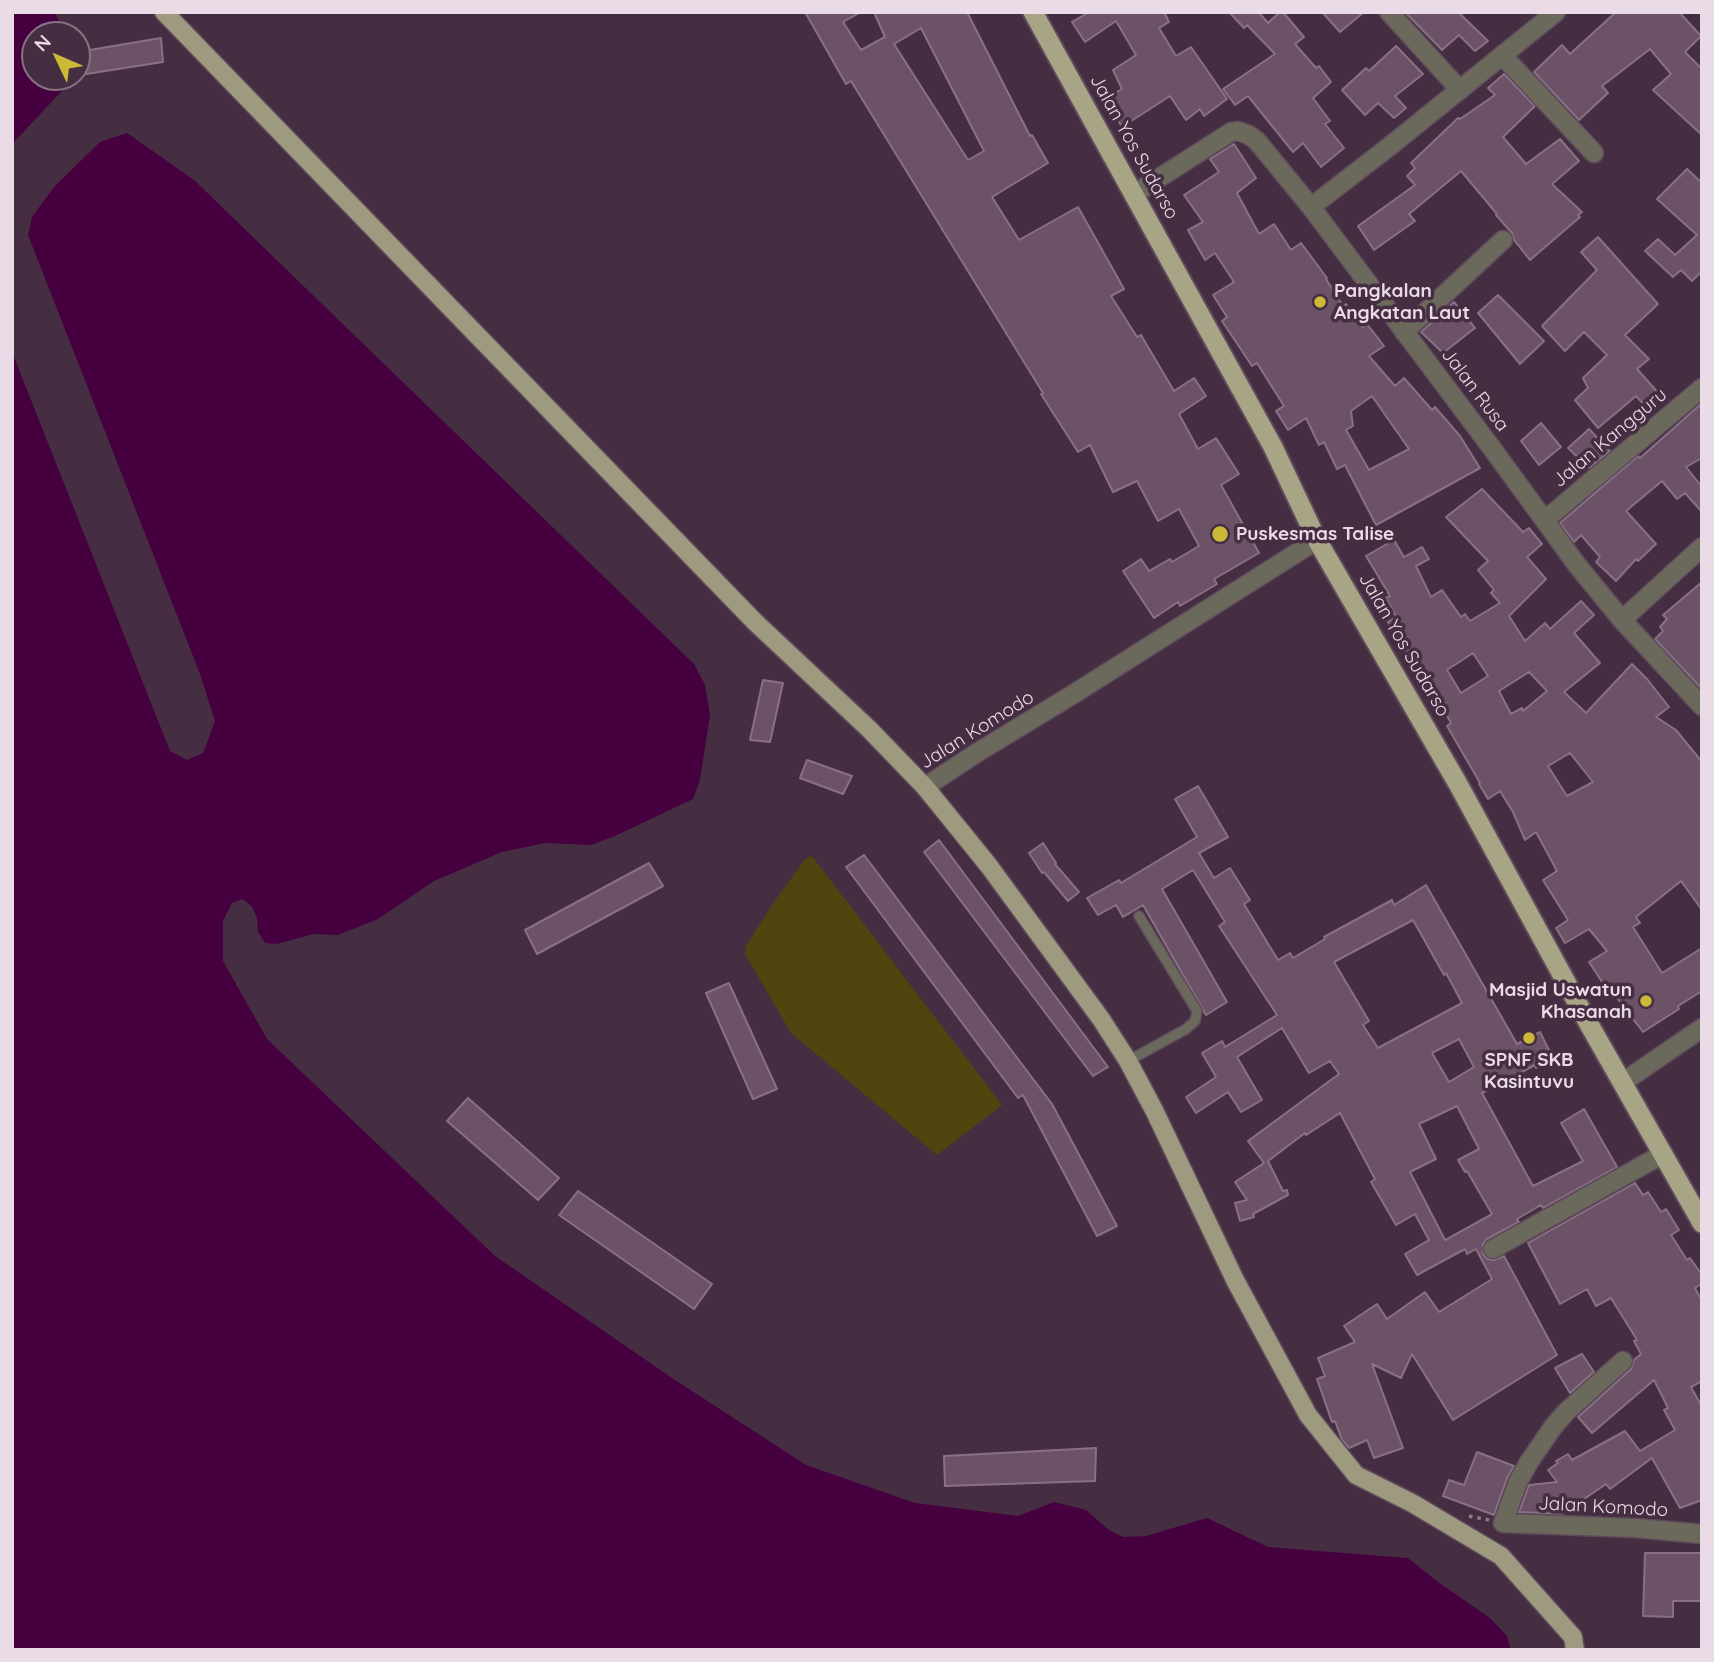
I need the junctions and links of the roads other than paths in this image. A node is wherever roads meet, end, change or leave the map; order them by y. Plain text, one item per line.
1 (164, 12) edge
2 (1033, 12) edge
3 (1389, 12) edge
4 (1556, 12) edge
5 (1502, 55) junction
6 (1460, 90) junction
7 (1594, 153) dead end
8 (1134, 194) junction
9 (1311, 207) junction
10 (1503, 240) dead end
11 (1404, 332) junction
12 (1702, 388) edge
13 (1545, 520) junction
14 (1317, 540) junction
15 (1702, 547) edge
16 (1622, 620) junction
17 (1702, 706) edge
18 (925, 787) junction
19 (1139, 916) dead end
20 (1702, 1028) edge
21 (1128, 1061) junction
22 (1623, 1082) junction
23 (1663, 1153) junction
24 (1702, 1223) edge
25 (1493, 1249) dead end
26 (1623, 1361) dead end
27 (1702, 1534) edge
28 (1575, 1650) edge

1 - 18 main road
2 - 8 highway, Jalan Yos Sudarso
3 - 6 street
4 - 5 street
5 - 6 street
5 - 7 street
6 - 9 street
8 - 9 street, Jalan Rusa
8 - 14 highway, Jalan Yos Sudarso
9 - 11 street, Jalan Rusa
10 - 11 street
11 - 13 street, Jalan Rusa
12 - 13 street, Jalan Kangguru
13 - 16 street, Jalan Rusa
14 - 18 street, Jalan Komodo
14 - 22 highway, Jalan Yos Sudarso
15 - 16 street
16 - 17 street, Jalan Rusa
18 - 21 main road, Jalan Komodo
19 - 21 lane
20 - 22 street
21 - 28 main road, Jalan Komodo
22 - 23 highway, Jalan Yos Sudarso
23 - 24 highway, Jalan Yos Sudarso
23 - 25 street
26 - 27 street, Jalan Komodo

